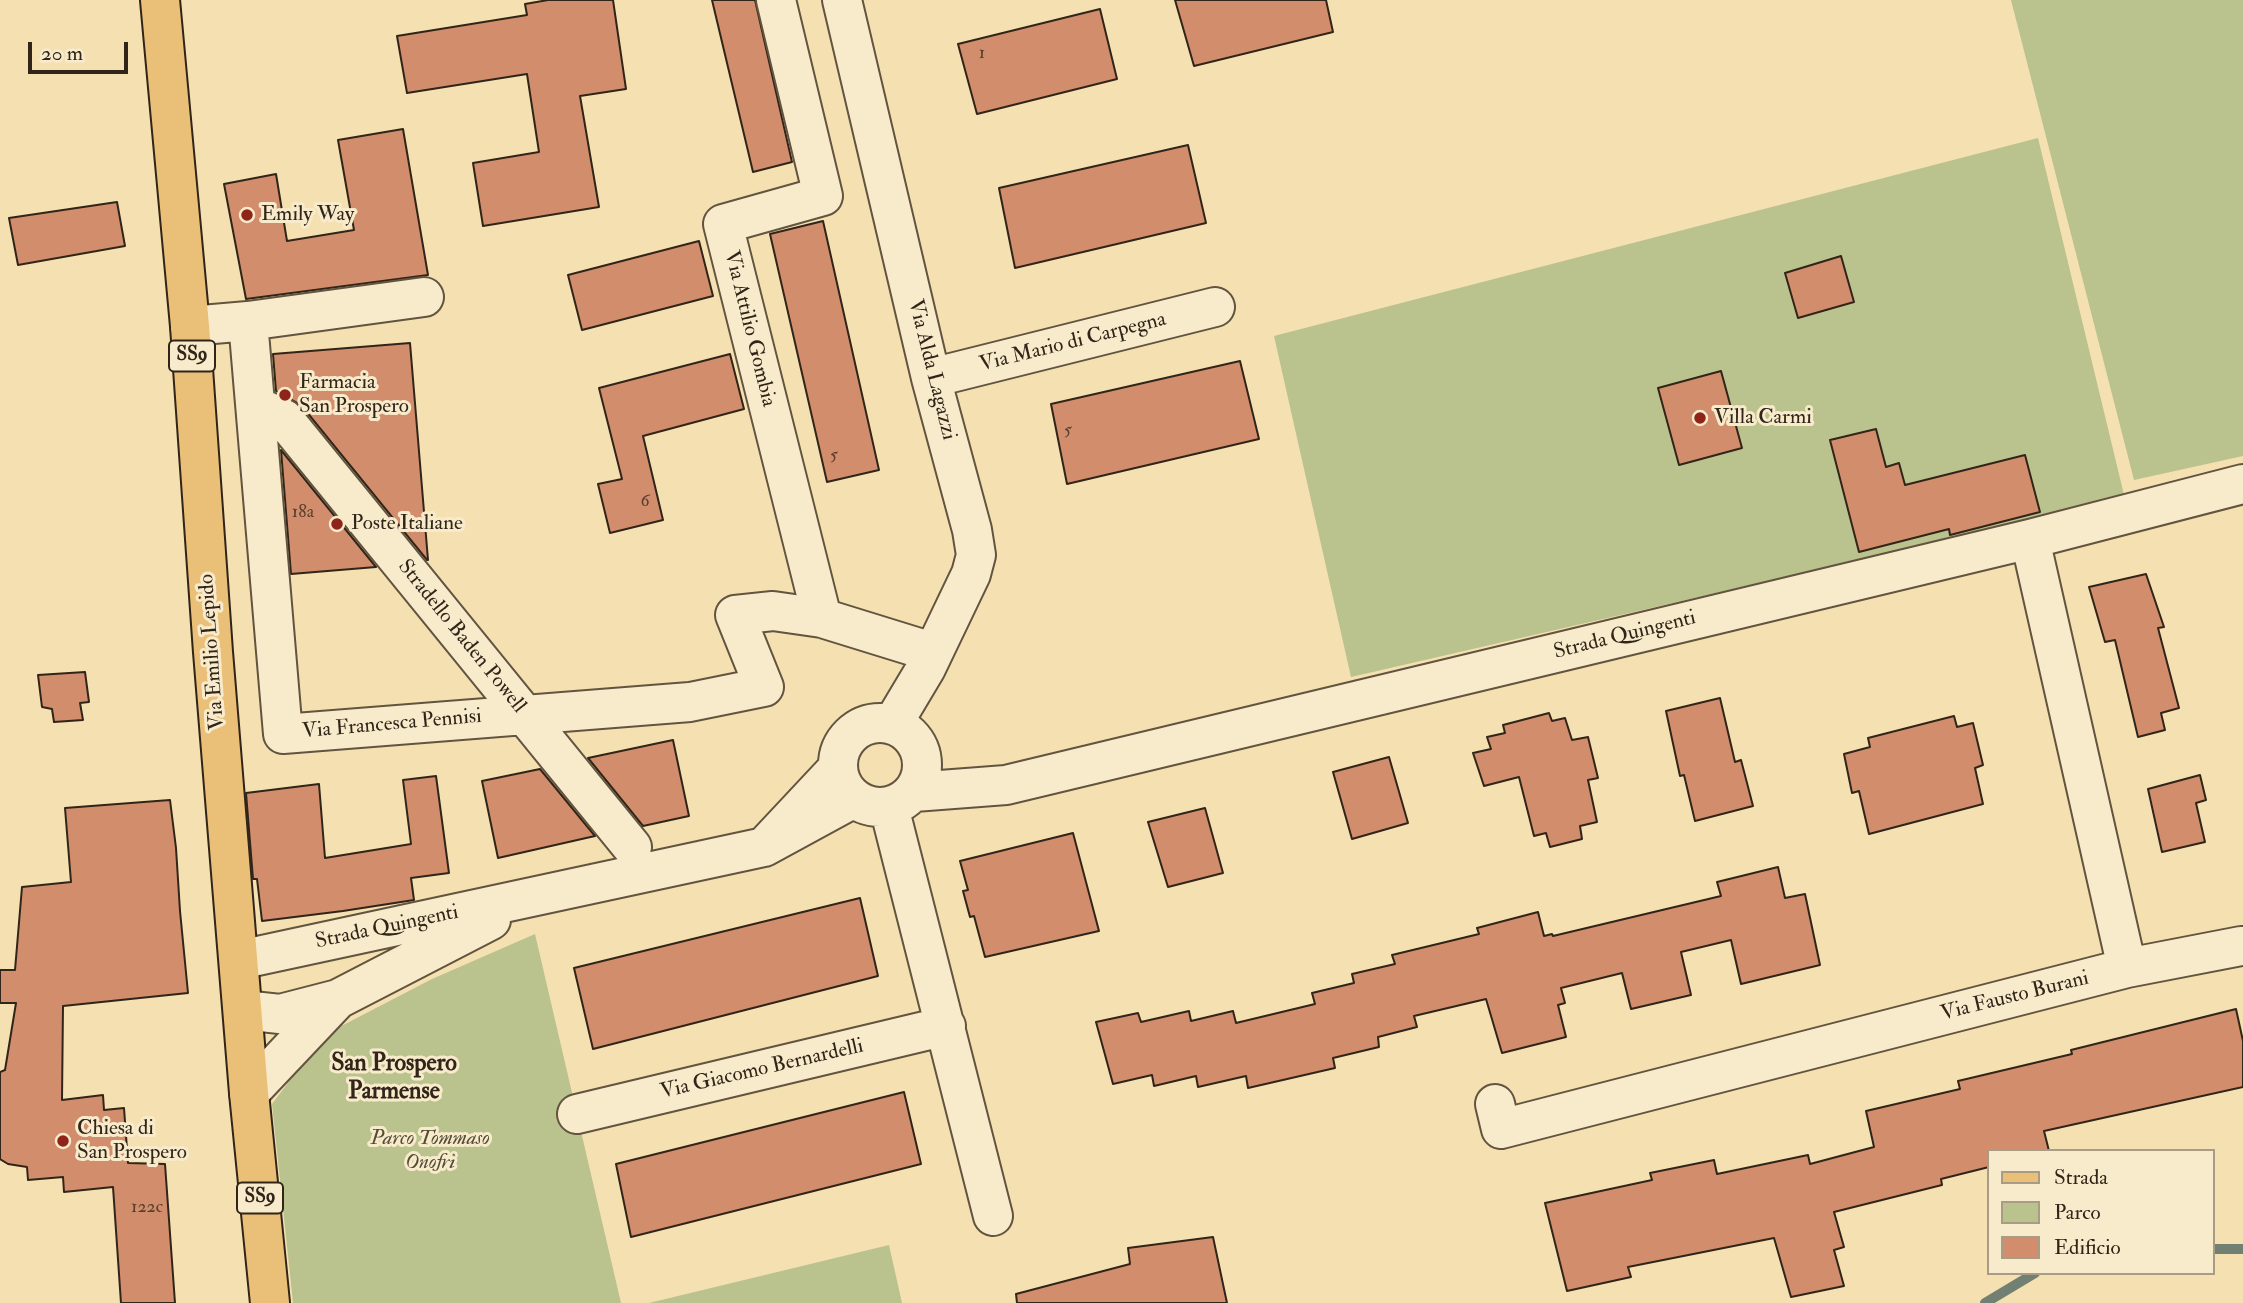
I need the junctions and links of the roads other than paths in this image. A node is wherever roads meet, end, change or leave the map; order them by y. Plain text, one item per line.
1 (160, 0) edge
2 (776, 0) edge
3 (842, 0) edge
4 (424, 297) dead end
5 (1215, 307) dead end
6 (248, 321) junction
7 (190, 326) junction
8 (931, 378) junction
9 (256, 406) junction
10 (2243, 484) edge
11 (2030, 539) junction
12 (822, 618) junction
13 (932, 652) junction
14 (524, 715) junction
15 (906, 737) junction
16 (1006, 785) junction
17 (874, 791) junction
18 (632, 847) dead end
19 (536, 896) junction
20 (2241, 946) dead end
21 (239, 960) junction
22 (2127, 968) junction
23 (338, 999) junction
24 (243, 1010) junction
25 (946, 1026) junction
26 (249, 1093) junction
27 (1495, 1104) dead end
28 (577, 1114) dead end
29 (993, 1216) dead end
30 (270, 1303) edge

1 - 7 main road, Via Emilio Lepido / SS9
2 - 12 street, Via Attilio Gombia
3 - 8 street, Via Alda Lagazzi
4 - 6 street
5 - 8 street, Via Mario di Carpegna
6 - 7 street
6 - 9 street, Via Francesca Pennisi
7 - 21 main road, Via Emilio Lepido / SS9
8 - 13 street, Via Alda Lagazzi
9 - 14 street, Stradello Baden Powell
9 - 14 street, Via Francesca Pennisi
10 - 11 street, Strada Quingenti
11 - 16 street, Strada Quingenti
11 - 22 street
12 - 13 street
12 - 14 street, Via Francesca Pennisi
13 - 15 street, Via Alda Lagazzi
14 - 18 street, Stradello Baden Powell
15 - 16 street
15 - 17 street
15 - 17 street
16 - 17 street, Strada Quingenti
17 - 19 street, Strada Quingenti
17 - 25 street
19 - 21 street, Strada Quingenti
19 - 23 street, Strada Quingenti
20 - 22 street
21 - 24 main road, Via Emilio Lepido / SS9
22 - 27 street, Via Fausto Burani
23 - 24 street, Strada Quingenti
23 - 26 street, Strada Quingenti
24 - 26 main road, Via Emilio Lepido / SS9
25 - 28 street, Via Giacomo Bernardelli
25 - 29 street
26 - 30 main road, Via Emilio Lepido / SS9

